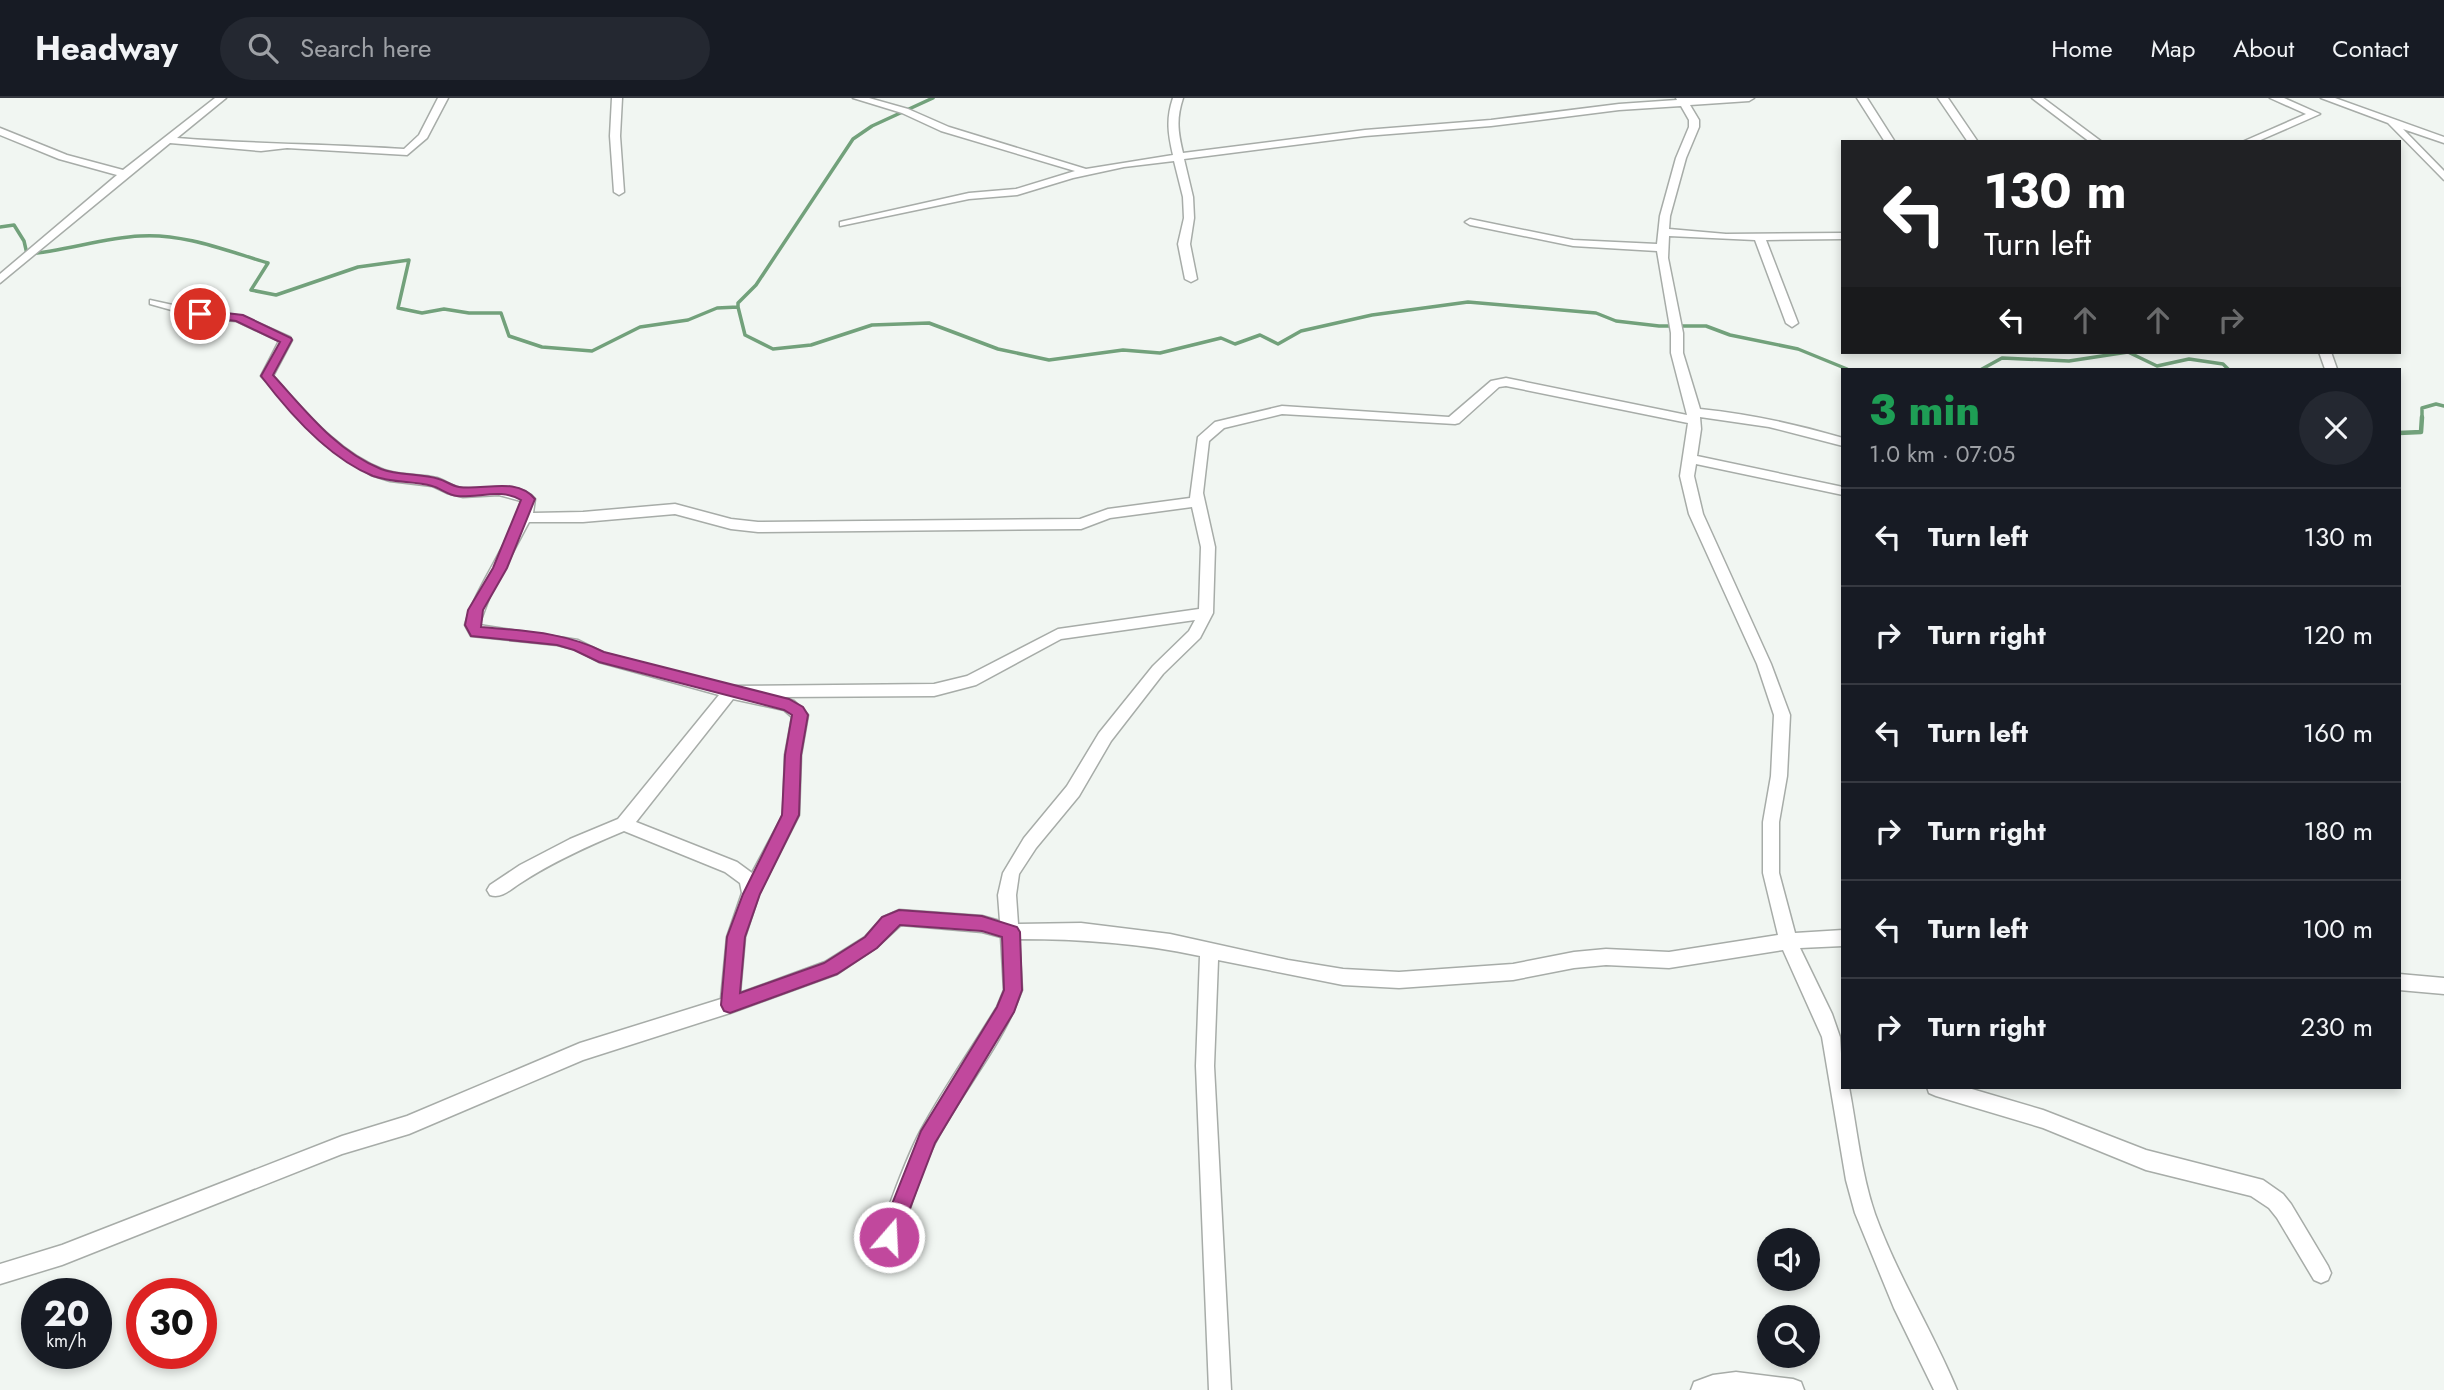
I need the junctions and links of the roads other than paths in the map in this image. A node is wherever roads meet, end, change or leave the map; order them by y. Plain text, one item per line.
1 (221, 98) edge
2 (443, 98) edge
3 (617, 98) edge
4 (859, 98) edge
5 (1178, 98) edge
6 (1749, 98) edge
7 (1862, 98) edge
8 (1943, 98) edge
9 (2037, 98) edge
10 (2275, 98) edge
11 (1681, 100) edge
12 (2330, 100) edge
13 (2315, 114) junction
14 (2391, 122) junction
15 (0, 131) edge
16 (168, 140) junction
17 (1889, 140) edge
18 (1972, 140) edge
19 (2094, 140) edge
20 (2252, 140) edge
21 (2444, 140) edge
22 (1181, 156) junction
23 (1088, 172) junction
24 (125, 174) junction
25 (2444, 177) edge
26 (619, 192) dead end
27 (1470, 222) dead end
28 (844, 224) dead end
29 (1662, 232) junction
30 (1841, 236) edge
31 (1759, 237) junction
32 (1662, 248) junction
33 (1191, 279) dead end
34 (0, 280) edge
35 (154, 302) dead end
36 (1792, 323) dead end
37 (1693, 416) junction
38 (1841, 441) edge
39 (1689, 459) junction
40 (1841, 491) edge
41 (1197, 502) junction
42 (523, 515) junction
43 (1206, 613) junction
44 (730, 692) junction
45 (624, 824) junction
46 (496, 890) dead end
47 (751, 894) junction
48 (1011, 932) junction
49 (1841, 938) edge
50 (1788, 941) junction
51 (1209, 950) junction
52 (2401, 982) edge
53 (2444, 986) edge
54 (730, 1005) junction
55 (1838, 1057) edge
56 (1841, 1078) edge
57 (1843, 1089) edge
58 (1943, 1089) edge
59 (883, 1258) dead end
60 (2320, 1273) dead end
61 (0, 1274) edge
62 (1220, 1390) edge
63 (1702, 1390) edge
64 (1793, 1390) edge
65 (1946, 1390) edge

1 - 16 street
2 - 16 street
3 - 26 street
4 - 23 street
5 - 22 street
6 - 11 street
7 - 17 street
8 - 18 street
9 - 19 street
10 - 13 street
11 - 22 street
11 - 29 street
12 - 13 street
12 - 14 street
13 - 20 street
14 - 21 street
14 - 25 street
15 - 24 street
16 - 24 street
22 - 23 street
22 - 33 street
23 - 28 street
24 - 34 street
27 - 32 street
29 - 31 street
29 - 32 street
30 - 31 street
31 - 36 street
32 - 37 street
35 - 42 street
37 - 38 street
37 - 39 street
37 - 41 street
39 - 40 street
39 - 50 street
41 - 42 street
41 - 43 street
42 - 44 street
43 - 44 street
43 - 48 street
44 - 45 street
44 - 47 street
45 - 46 street
45 - 47 street
47 - 54 street
48 - 51 street
48 - 54 street
48 - 59 street
49 - 50 street
50 - 51 street
50 - 55 street
51 - 62 street
52 - 53 street
54 - 61 street
55 - 56 street
57 - 65 street
58 - 60 street
63 - 64 street

